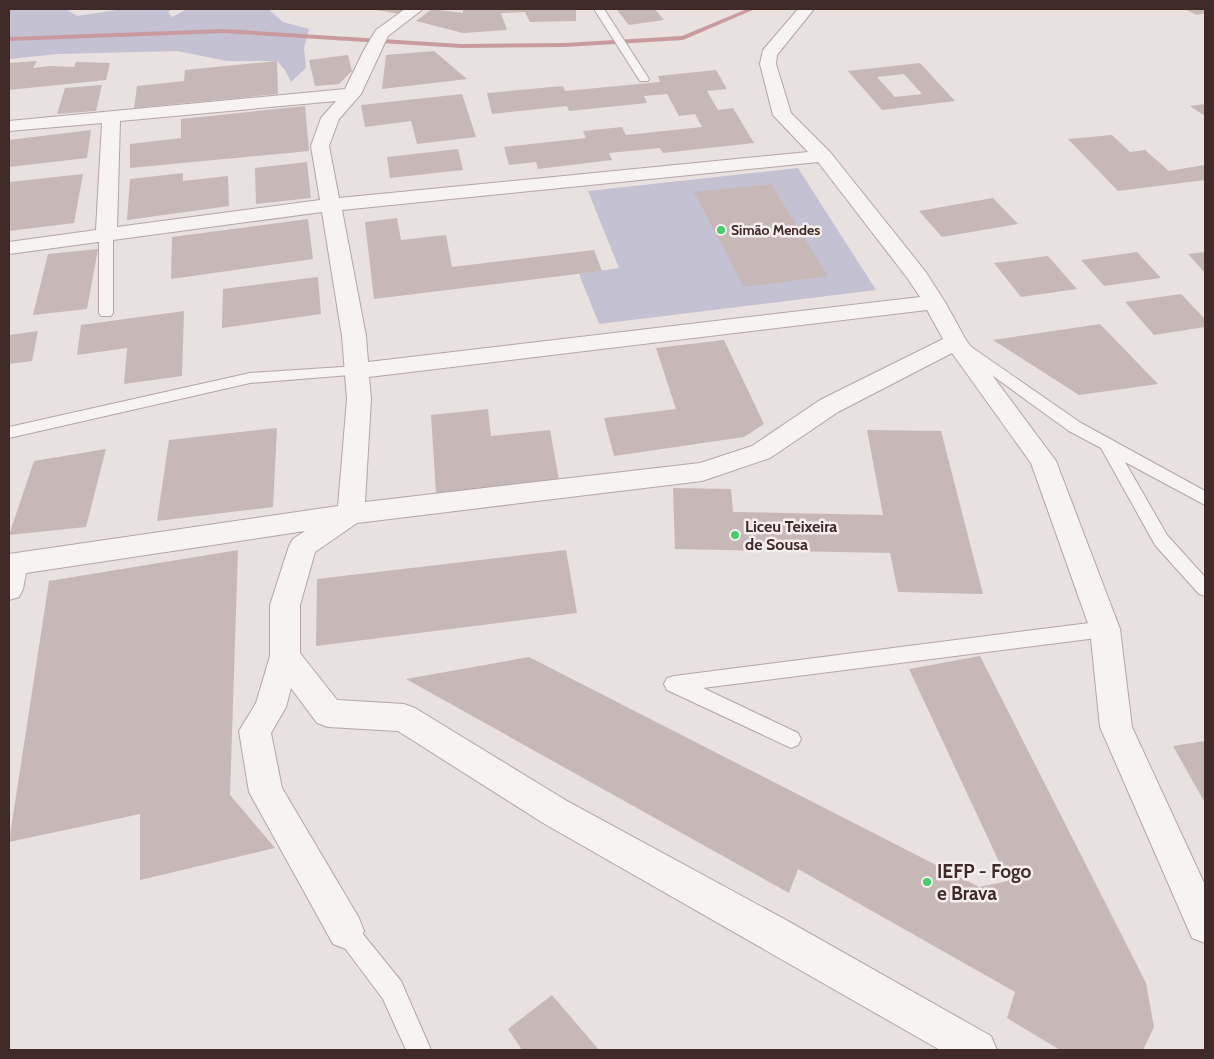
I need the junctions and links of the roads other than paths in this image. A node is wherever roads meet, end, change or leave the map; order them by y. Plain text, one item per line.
1 (415, 9) edge
2 (599, 9) edge
3 (806, 9) edge
4 (644, 79) dead end
5 (352, 94) junction
6 (111, 116) junction
7 (9, 126) edge
8 (823, 156) junction
9 (329, 205) junction
10 (106, 234) junction
11 (9, 248) edge
12 (934, 302) junction
13 (106, 313) dead end
14 (956, 342) junction
15 (356, 371) junction
16 (9, 433) edge
17 (1107, 444) junction
18 (1205, 499) edge
19 (351, 514) junction
20 (10, 573) edge
21 (1205, 589) edge
22 (1105, 629) junction
23 (285, 656) junction
24 (791, 739) dead end
25 (1205, 925) edge
26 (346, 931) joint
27 (419, 1050) edge
28 (977, 1050) edge

1 - 5 street
2 - 4 lane
3 - 8 street
5 - 6 street
5 - 9 street
6 - 7 street
6 - 10 street
8 - 9 street
8 - 12 street
9 - 10 street
9 - 15 street
10 - 11 street
10 - 13 lane
12 - 14 street
12 - 15 street
14 - 17 lane
14 - 19 street
14 - 22 street
15 - 16 lane
15 - 19 street
17 - 18 lane
17 - 21 lane
19 - 20 street
19 - 23 street
22 - 24 lane
22 - 25 street
23 - 26 street
23 - 28 street
26 - 27 lane

